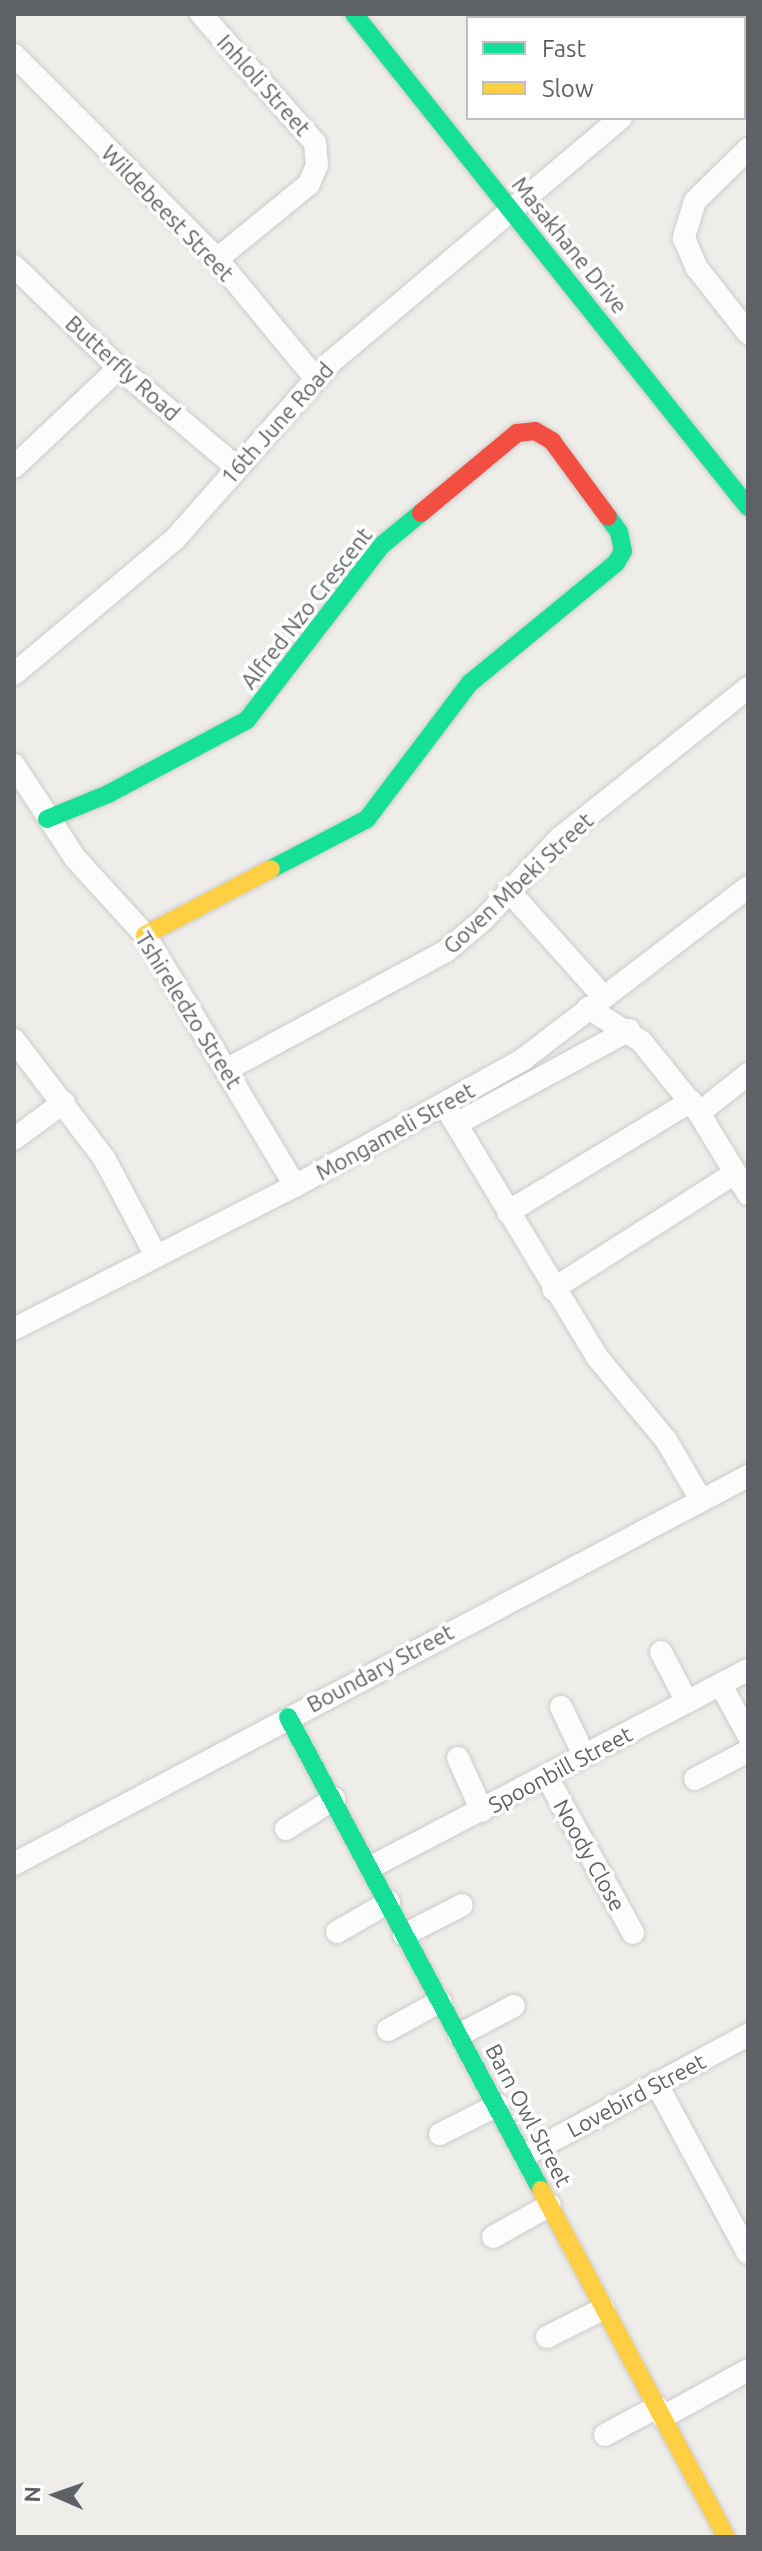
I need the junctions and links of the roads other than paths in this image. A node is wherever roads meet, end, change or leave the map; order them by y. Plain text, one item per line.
1 (201, 14) edge
2 (354, 14) edge
3 (14, 55) edge
4 (619, 120) edge
5 (748, 149) edge
6 (512, 214) junction
7 (217, 259) junction
8 (14, 266) edge
9 (748, 333) edge
10 (119, 368) junction
11 (315, 378) junction
12 (14, 467) edge
13 (236, 467) junction
14 (748, 507) edge
15 (14, 674) edge
16 (748, 688) edge
17 (14, 765) edge
18 (47, 819) junction
19 (748, 887) edge
20 (509, 891) junction
21 (145, 935) junction
22 (595, 1002) junction
23 (629, 1030) junction
24 (14, 1040) edge
25 (226, 1070) junction
26 (748, 1074) edge
27 (64, 1102) junction
28 (444, 1104) junction
29 (695, 1107) junction
30 (456, 1124) junction
31 (14, 1139) edge
32 (735, 1173) junction
33 (295, 1186) junction
34 (748, 1194) edge
35 (508, 1212) junction
36 (155, 1254) junction
37 (553, 1289) junction
38 (14, 1329) edge
39 (748, 1476) edge
40 (701, 1500) junction
41 (661, 1652) dead end
42 (748, 1670) edge
43 (721, 1685) junction
44 (687, 1702) junction
45 (561, 1707) dead end
46 (288, 1717) junction
47 (748, 1735) edge
48 (748, 1751) edge
49 (584, 1755) junction
50 (458, 1758) dead end
51 (547, 1777) junction
52 (695, 1779) dead end
53 (334, 1799) junction
54 (482, 1811) junction
55 (286, 1829) dead end
56 (14, 1864) edge
57 (371, 1867) junction
58 (389, 1902) junction
59 (462, 1905) dead end
60 (337, 1932) dead end
61 (633, 1933) dead end
62 (404, 1935) junction
63 (441, 2001) junction
64 (514, 2006) dead end
65 (388, 2030) dead end
66 (459, 2035) junction
67 (748, 2035) edge
68 (656, 2083) junction
69 (498, 2105) junction
70 (440, 2134) dead end
71 (525, 2155) junction
72 (550, 2205) junction
73 (493, 2237) dead end
74 (748, 2253) edge
75 (603, 2309) junction
76 (547, 2337) dead end
77 (748, 2370) edge
78 (660, 2412) junction
79 (605, 2435) dead end
80 (726, 2537) edge

1 - 7 street, Inhloli Street
2 - 6 street, Masakhane Drive
3 - 7 street, Wildebeest Street
4 - 6 street, 16th June Road
5 - 9 street
6 - 11 street, 16th June Road
6 - 14 street, Masakhane Drive
7 - 11 street, Wildebeest Street
8 - 10 street, Butterfly Road
10 - 12 street
10 - 13 street, Butterfly Road
11 - 13 street, 16th June Road
13 - 15 street, 16th June Road
16 - 20 street, Goven Mbeki Street
17 - 18 street, Tshireledzo Street
18 - 21 street, Tshireledzo Street
18 - 21 street, Alfred Nzo Crescent
19 - 22 street, Mongameli Street
20 - 22 street
20 - 25 street, Goven Mbeki Street
21 - 25 street, Tshireledzo Street
22 - 23 street
22 - 28 street, Mongameli Street
23 - 29 street
23 - 30 street
24 - 27 street
25 - 33 street, Tshireledzo Street
26 - 29 street
27 - 31 street
27 - 36 street
28 - 30 street
28 - 33 street, Mongameli Street
29 - 32 street
29 - 35 street
30 - 35 street
32 - 34 street
32 - 37 street
33 - 36 street, Mongameli Street
35 - 37 street
36 - 38 street, Mongameli Street
37 - 40 street
39 - 40 street, Boundary Street
40 - 46 street, Boundary Street
41 - 44 street
42 - 43 street, Spoonbill Street
43 - 44 street, Spoonbill Street
43 - 47 street
44 - 49 street, Spoonbill Street
45 - 49 street
46 - 53 street, Barn Owl Street
46 - 56 street, Boundary Street
48 - 52 street
49 - 51 street, Spoonbill Street
50 - 54 street
51 - 54 street, Spoonbill Street
51 - 61 street, Noody Close
53 - 55 street
53 - 57 street, Barn Owl Street
54 - 57 street, Spoonbill Street
57 - 58 street, Barn Owl Street
58 - 60 street
58 - 62 street, Barn Owl Street
59 - 62 street
62 - 63 street, Barn Owl Street
63 - 65 street
63 - 66 street, Barn Owl Street
64 - 66 street
66 - 69 street, Barn Owl Street
67 - 68 street, Lovebird Street
68 - 71 street, Lovebird Street
68 - 74 street
69 - 70 street
69 - 71 street, Barn Owl Street
71 - 72 street, Barn Owl Street
72 - 73 street
72 - 75 street, Barn Owl Street
75 - 76 street
75 - 78 street, Barn Owl Street
77 - 78 street
78 - 79 street
78 - 80 street, Barn Owl Street

